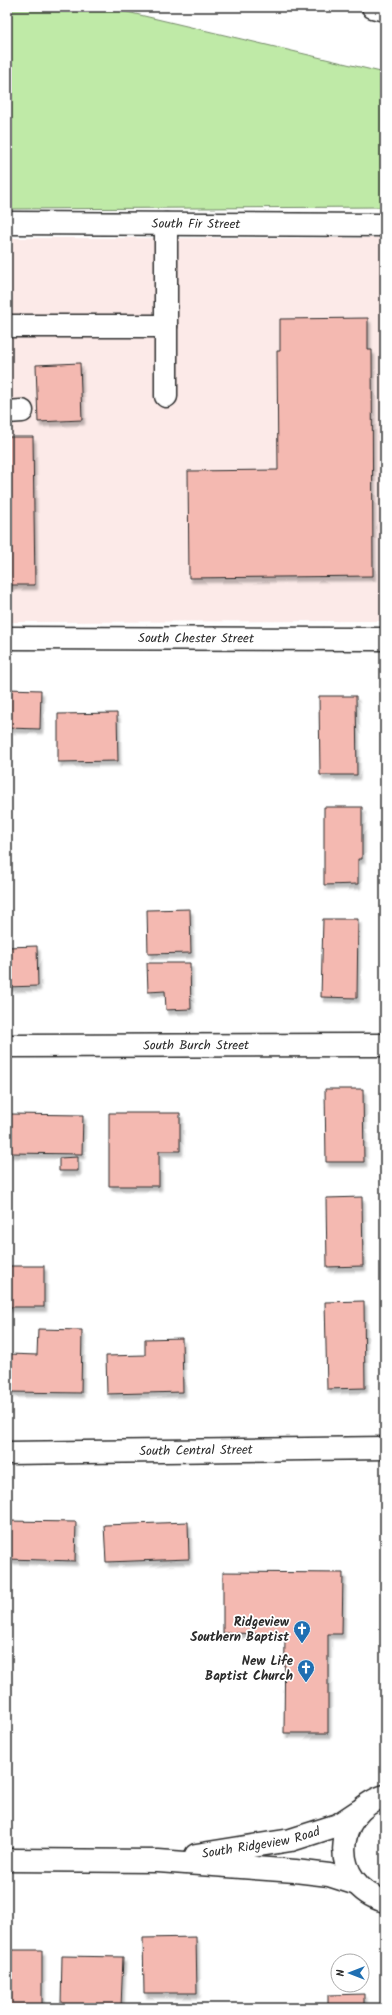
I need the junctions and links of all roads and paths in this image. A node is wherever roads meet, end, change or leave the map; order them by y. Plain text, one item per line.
1 (373, 7) edge
2 (385, 10) edge
3 (7, 223) edge
4 (166, 224) junction
5 (385, 225) edge
6 (7, 326) edge
7 (166, 326) junction
8 (166, 396) dead end
9 (7, 638) edge
10 (385, 639) edge
11 (385, 1045) edge
12 (7, 1046) edge
13 (385, 1448) edge
14 (7, 1453) edge
15 (376, 1797) edge
16 (7, 1860) edge
17 (158, 1861) junction
18 (357, 1884) junction
19 (381, 1901) edge

1 - 2 main road
3 - 4 main road, South Fir Street
4 - 5 main road, South Fir Street
4 - 7 main road
6 - 7 main road
7 - 8 main road
9 - 10 main road, South Chester Street
11 - 12 main road, South Burch Street
13 - 14 main road, South Central Street
15 - 17 main road, South Ridgeview Road
15 - 18 main road
16 - 17 main road, South Ridgeview Road
17 - 18 main road, South Ridgeview Road
18 - 19 main road

